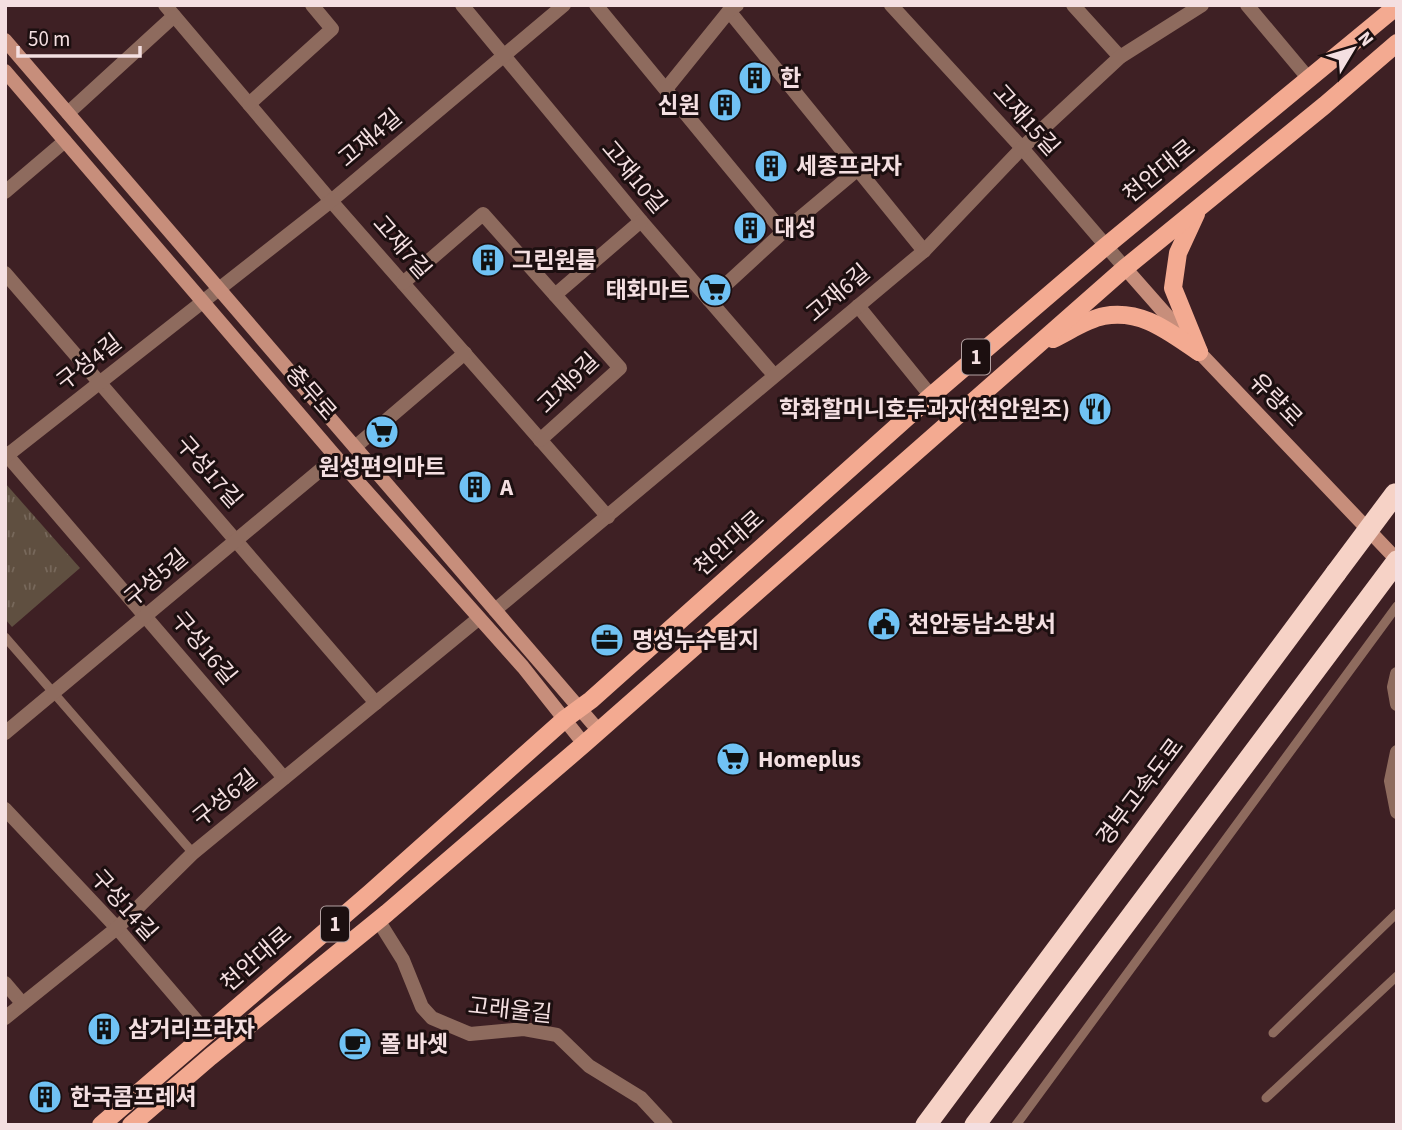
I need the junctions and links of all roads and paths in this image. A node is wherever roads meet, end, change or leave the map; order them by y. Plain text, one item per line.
1 (312, 5) edge
2 (463, 5) edge
3 (564, 5) edge
4 (596, 5) edge
5 (891, 5) edge
6 (1073, 5) edge
7 (1202, 5) edge
8 (1247, 5) edge
9 (1397, 6) edge
10 (733, 8) edge
11 (170, 11) edge
12 (5, 40) edge
13 (1397, 43) edge
14 (503, 55) junction
15 (1120, 57) junction
16 (5, 71) edge
17 (1309, 79) junction
18 (666, 89) junction
19 (249, 104) junction
20 (68, 113) junction
21 (65, 141) junction
22 (1022, 148) junction
23 (857, 170) junction
24 (5, 192) edge
25 (331, 201) junction
26 (1198, 209) junction
27 (641, 221) junction
28 (783, 232) junction
29 (1106, 246) junction
30 (924, 251) junction
31 (1125, 268) junction
32 (5, 273) edge
33 (403, 283) junction
34 (218, 288) junction
35 (555, 295) junction
36 (709, 300) junction
37 (202, 302) junction
38 (858, 306) junction
39 (1033, 348) junction
40 (1199, 352) junction
41 (465, 353) junction
42 (774, 375) junction
43 (101, 382) junction
44 (931, 396) junction
45 (540, 440) junction
46 (355, 447) junction
47 (6, 455) edge
48 (336, 457) junction
49 (1396, 493) edge
50 (608, 517) junction
51 (237, 540) junction
52 (1397, 561) edge
53 (1397, 606) edge
54 (495, 610) junction
55 (146, 616) junction
56 (478, 619) junction
57 (5, 636) edge
58 (1397, 674) edge
59 (53, 693) junction
60 (376, 703) junction
61 (1397, 704) edge
62 (572, 714) junction
63 (599, 731) junction
64 (5, 733) edge
65 (584, 744) junction
66 (1397, 752) edge
67 (284, 778) junction
68 (5, 809) edge
69 (1397, 812) edge
70 (193, 853) junction
71 (1397, 913) edge
72 (378, 920) junction
73 (117, 928) junction
74 (1397, 975) edge
75 (5, 983) edge
76 (22, 1003) junction
77 (5, 1018) edge
78 (207, 1033) junction
79 (1273, 1033) dead end
80 (1266, 1098) dead end
81 (101, 1125) edge
82 (131, 1125) edge
83 (666, 1125) edge
84 (926, 1125) edge
85 (975, 1125) edge
86 (1016, 1125) edge

1 - 19 street
2 - 14 street, 고재10길
3 - 14 street, 고재4길
4 - 18 street
5 - 22 street, 고재15길
6 - 15 street
7 - 15 street, 고재6길
8 - 17 street
9 - 17 main road, 천안대로 / 1
10 - 18 street
10 - 23 street
11 - 19 street, 고재7길
11 - 20 street
12 - 20 main road, 충무로
13 - 26 main road, 천안대로 / 1
14 - 25 street, 고재4길
14 - 27 street, 고재10길
15 - 22 street, 고재6길
16 - 21 main road, 충무로
17 - 29 main road, 천안대로 / 1
18 - 28 street
19 - 25 street, 고재7길
20 - 34 main road, 충무로
21 - 24 street
21 - 37 main road, 충무로
22 - 29 street, 고재15길
22 - 30 street, 고재6길
23 - 28 street
23 - 30 street
25 - 33 street, 고재7길
25 - 34 street, 고재4길
26 - 31 main road, 천안대로 / 1
26 - 40 main road
27 - 35 street
27 - 36 street, 고재10길
28 - 36 street
29 - 31 street, 고재15길
29 - 44 main road, 천안대로 / 1
30 - 38 street, 고재6길
31 - 39 main road, 천안대로 / 1
31 - 40 main road, 유량로
32 - 43 street, 구성17길
33 - 35 street, 고재9길
33 - 41 street, 고재7길
34 - 37 street, 고재4길
34 - 46 main road, 충무로
35 - 45 street, 고재9길
36 - 42 street, 고재10길
37 - 43 street, 구성4길
37 - 48 main road, 충무로
38 - 42 street, 고재6길
38 - 44 street
39 - 40 main road
39 - 63 main road, 천안대로 / 1
40 - 52 main road, 유량로
41 - 45 street, 고재7길
41 - 46 street
42 - 50 street, 고재6길
43 - 47 street, 구성4길
43 - 51 street, 구성17길
44 - 62 main road, 천안대로 / 1
45 - 50 street, 고재7길
46 - 54 main road, 충무로
47 - 55 street, 구성16길
48 - 51 street, 구성5길
48 - 56 main road, 충무로
49 - 84 highway, 경부고속도로, bridge
50 - 54 street, 고재6길
51 - 55 street, 구성5길
51 - 60 street, 구성17길
52 - 85 highway
53 - 86 lane
54 - 62 main road, 충무로
55 - 59 street, 구성5길
55 - 67 street, 구성16길
56 - 60 street, 구성6길
56 - 62 main road, 충무로
57 - 59 lane
58 - 61 street
59 - 64 street, 구성5길
59 - 70 lane
60 - 67 street, 구성6길
62 - 63 main road, 충무로
62 - 65 main road, 충무로
62 - 78 main road, 천안대로 / 1
63 - 65 main road, 천안대로 / 1
65 - 72 main road, 천안대로 / 1
66 - 69 street
67 - 70 street, 구성6길
68 - 73 street, 구성14길
70 - 73 street, 구성6길
71 - 79 lane
72 - 82 main road, 천안대로 / 1
72 - 83 street, 고래울길
73 - 76 street, 구성6길
73 - 78 street, 구성14길
74 - 80 lane
75 - 76 street
76 - 77 street, 구성6길
78 - 81 main road, 천안대로 / 1

